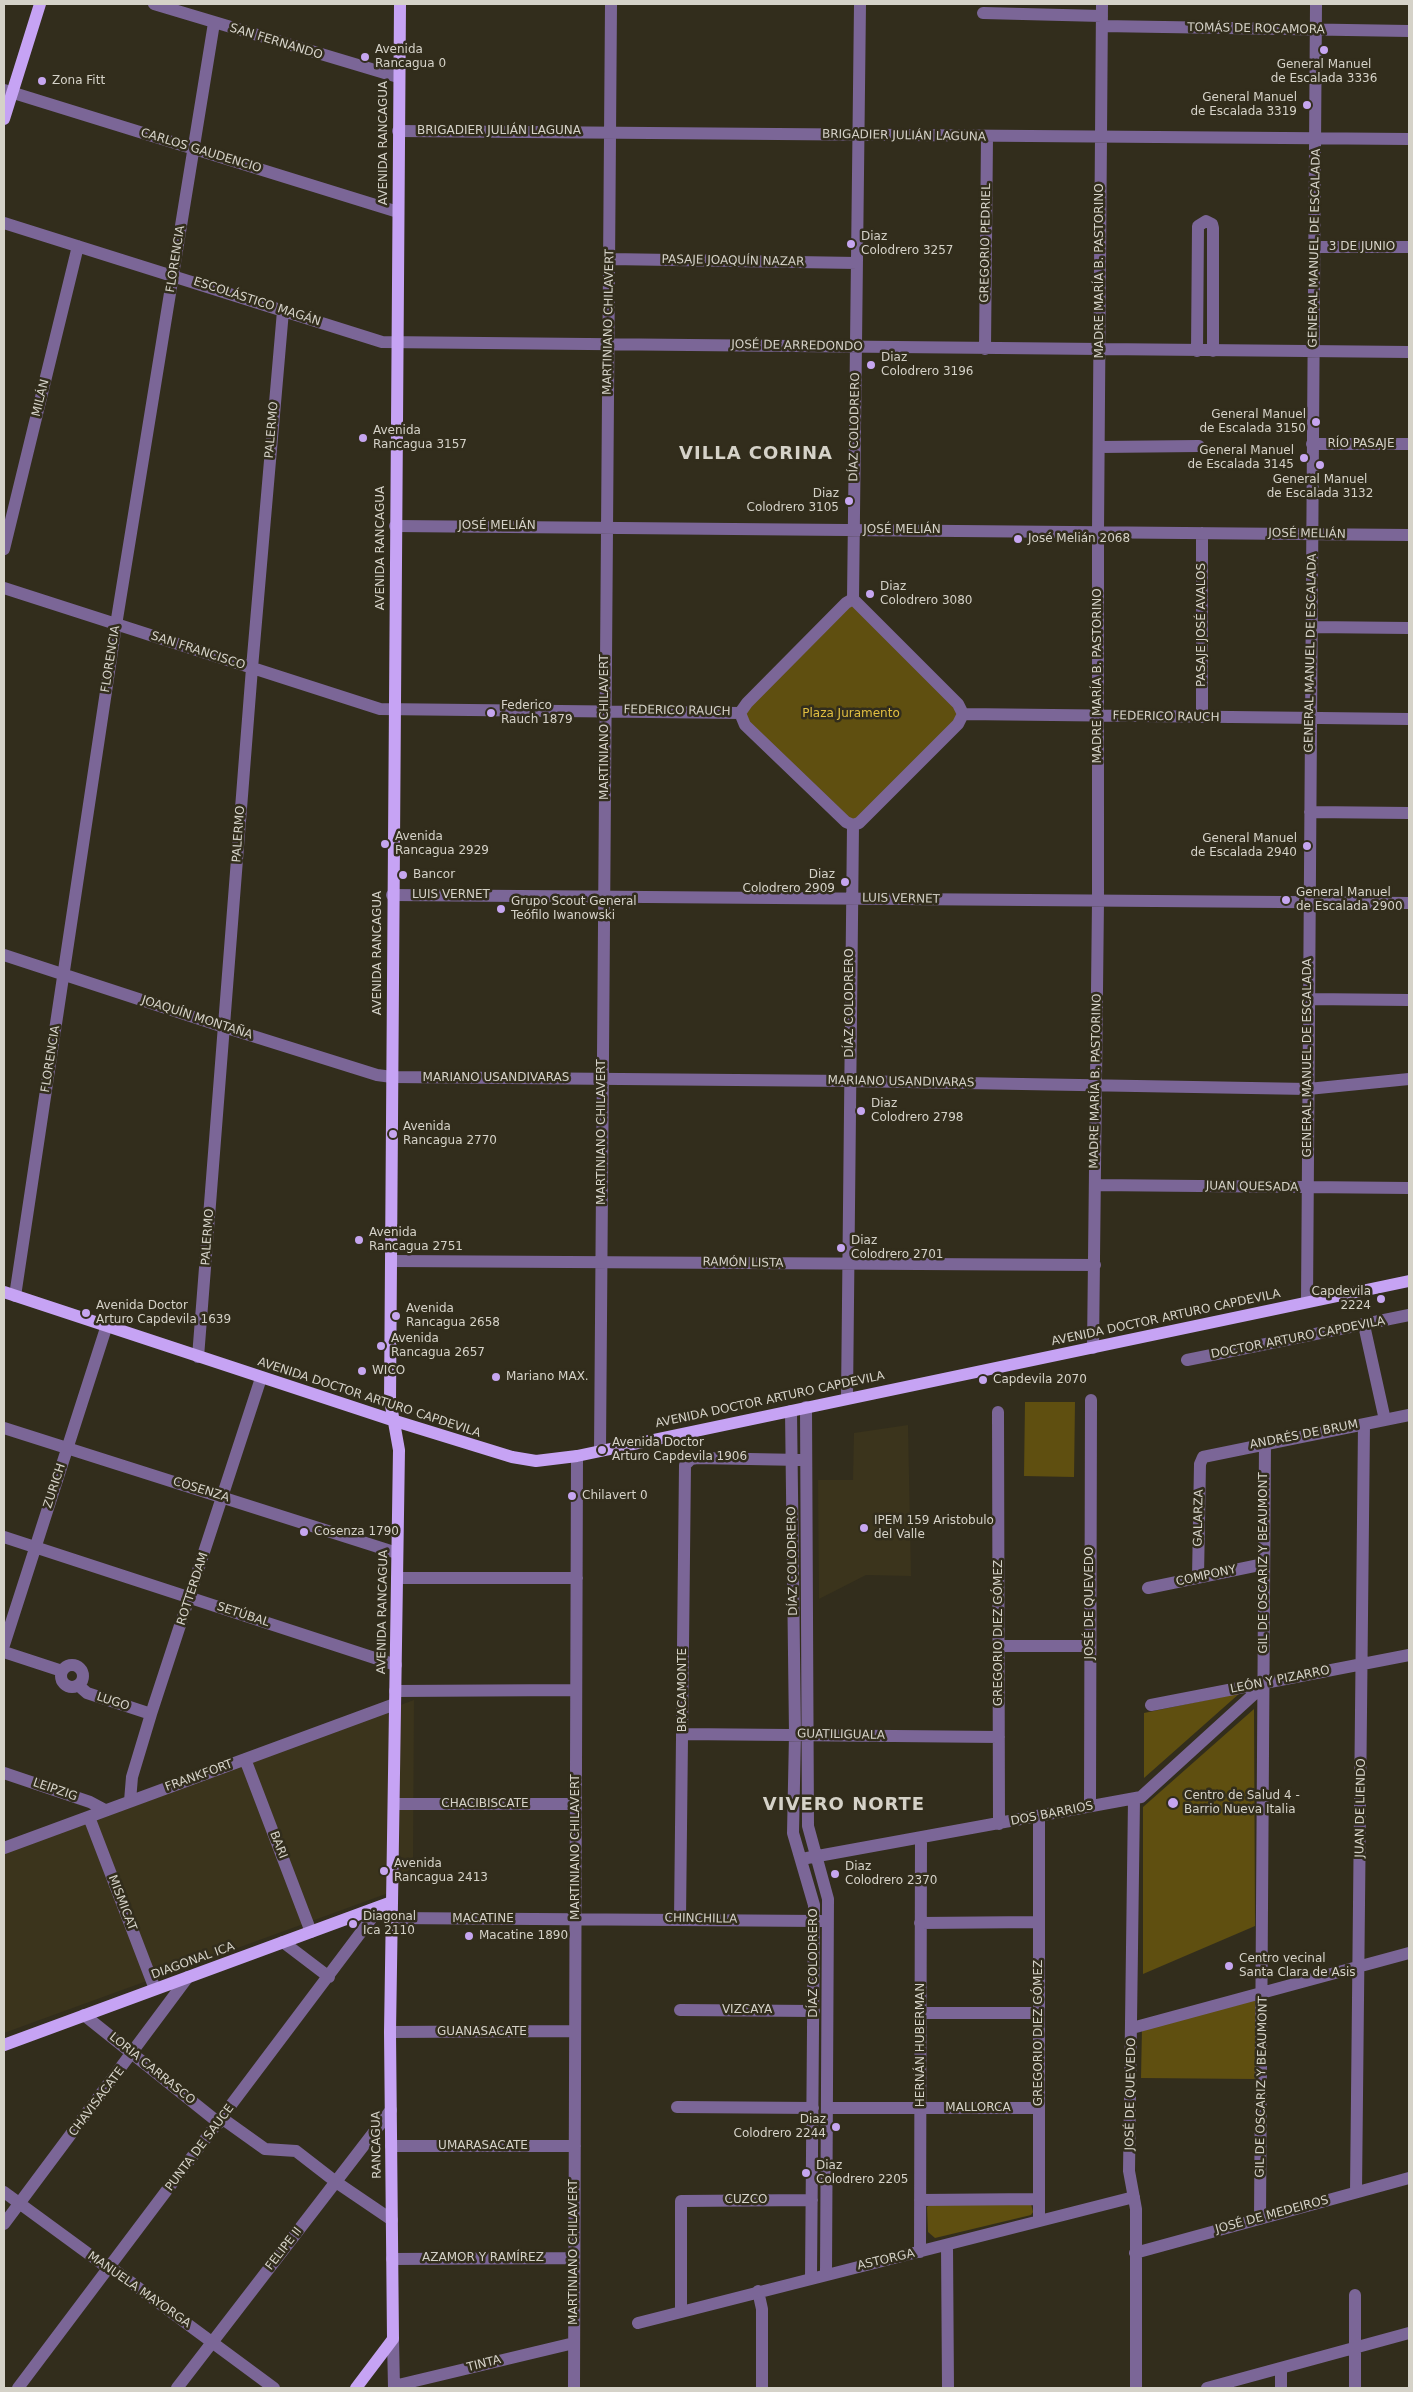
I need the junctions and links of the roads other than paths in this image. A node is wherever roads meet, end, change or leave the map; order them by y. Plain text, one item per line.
1 (40, 4) edge
2 (154, 4) edge
3 (400, 4) edge
4 (611, 4) edge
5 (860, 4) edge
6 (1316, 4) edge
7 (983, 13) dead end
8 (1102, 15) edge
9 (214, 23) junction
10 (1316, 31) junction
11 (1409, 32) edge
12 (398, 77) junction
13 (8, 91) edge
14 (4, 119) edge
15 (398, 131) junction
16 (610, 132) junction
17 (859, 135) junction
18 (1101, 136) junction
19 (987, 137) junction
20 (1316, 138) junction
21 (1409, 139) edge
22 (194, 149) junction
23 (398, 212) junction
24 (4, 223) edge
25 (78, 246) junction
26 (1315, 247) junction
27 (1409, 247) edge
28 (610, 259) junction
29 (857, 263) junction
30 (174, 276) junction
31 (283, 310) junction
32 (396, 343) junction
33 (608, 345) junction
34 (856, 347) junction
35 (985, 349) junction
36 (1100, 351) junction
37 (1197, 351) junction
38 (1314, 351) junction
39 (1214, 352) junction
40 (1409, 352) edge
41 (1312, 444) junction
42 (1409, 444) edge
43 (1199, 446) dead end
44 (1100, 447) junction
45 (395, 526) junction
46 (606, 527) junction
47 (854, 529) junction
48 (1098, 532) junction
49 (1202, 533) junction
50 (1312, 534) junction
51 (1409, 535) edge
52 (4, 549) edge
53 (4, 588) edge
54 (853, 599) junction
55 (116, 625) junction
56 (1311, 627) junction
57 (1409, 628) edge
58 (252, 668) junction
59 (605, 710) junction
60 (394, 711) junction
61 (740, 713) junction
62 (963, 714) junction
63 (1098, 716) junction
64 (1202, 717) junction
65 (1310, 718) junction
66 (1409, 719) edge
67 (1310, 812) junction
68 (1409, 813) edge
69 (853, 825) junction
70 (392, 895) junction
71 (604, 896) junction
72 (851, 898) junction
73 (1098, 901) junction
74 (1308, 902) junction
75 (1409, 903) edge
76 (4, 954) edge
77 (64, 974) junction
78 (1308, 999) junction
79 (1409, 1000) edge
80 (224, 1027) junction
81 (392, 1077) junction
82 (602, 1078) junction
83 (1409, 1079) edge
84 (850, 1081) junction
85 (1096, 1085) junction
86 (1308, 1090) junction
87 (1095, 1185) junction
88 (1308, 1187) junction
89 (1409, 1188) edge
90 (391, 1261) junction
91 (601, 1261) junction
92 (848, 1265) junction
93 (1094, 1265) junction
94 (1409, 1281) edge
95 (9, 1294) edge
96 (1307, 1302) junction
97 (1409, 1316) edge
98 (1364, 1325) junction
99 (106, 1328) junction
100 (1093, 1348) junction
101 (198, 1357) junction
102 (1187, 1360) dead end
103 (261, 1378) junction
104 (847, 1398) junction
105 (1091, 1400) dead end
106 (806, 1407) junction
107 (791, 1411) junction
108 (998, 1412) dead end
109 (1409, 1415) edge
110 (392, 1420) junction
111 (1385, 1420) junction
112 (1364, 1424) junction
113 (4, 1428) edge
114 (1265, 1442) junction
115 (67, 1449) junction
116 (600, 1450) junction
117 (577, 1456) junction
118 (1201, 1459) joint
119 (792, 1460) junction
120 (806, 1460) junction
121 (223, 1496) junction
122 (4, 1537) edge
123 (36, 1547) junction
124 (397, 1553) junction
125 (1264, 1564) junction
126 (1198, 1577) junction
127 (397, 1578) junction
128 (577, 1578) junction
129 (1148, 1588) dead end
130 (190, 1598) junction
131 (4, 1645) edge
132 (999, 1646) junction
133 (1090, 1646) junction
134 (4, 1652) edge
135 (1409, 1655) edge
136 (1363, 1664) junction
137 (396, 1665) junction
138 (1264, 1684) junction
139 (576, 1690) junction
140 (395, 1697) junction
141 (1151, 1705) dead end
142 (151, 1714) junction
143 (682, 1734) junction
144 (795, 1734) junction
145 (808, 1735) junction
146 (999, 1737) junction
147 (245, 1759) junction
148 (4, 1773) edge
149 (1134, 1799) junction
150 (130, 1801) junction
151 (394, 1804) junction
152 (576, 1804) junction
153 (1090, 1806) junction
154 (105, 1810) junction
155 (89, 1816) junction
156 (1038, 1816) junction
157 (999, 1824) junction
158 (921, 1837) junction
159 (4, 1848) edge
160 (815, 1856) junction
161 (800, 1859) junction
162 (392, 1902) junction
163 (380, 1907) junction
164 (391, 1918) junction
165 (576, 1919) junction
166 (680, 1919) junction
167 (814, 1921) junction
168 (828, 1921) junction
169 (1038, 1922) junction
170 (920, 1923) junction
171 (310, 1932) junction
172 (283, 1942) junction
173 (1409, 1953) edge
174 (1359, 1967) junction
175 (188, 1977) junction
176 (329, 1978) junction
177 (154, 1990) junction
178 (1263, 1992) junction
179 (680, 2010) dead end
180 (814, 2010) junction
181 (920, 2014) junction
182 (1039, 2014) junction
183 (84, 2015) junction
184 (1132, 2028) junction
185 (575, 2031) junction
186 (390, 2032) junction
187 (4, 2045) edge
188 (133, 2054) junction
189 (677, 2107) dead end
190 (921, 2107) junction
191 (813, 2108) junction
192 (828, 2108) junction
193 (1039, 2108) junction
194 (390, 2110) junction
195 (221, 2121) junction
196 (391, 2146) junction
197 (575, 2146) junction
198 (1409, 2178) edge
199 (336, 2182) junction
200 (4, 2192) edge
201 (1356, 2192) junction
202 (1134, 2197) junction
203 (1039, 2199) junction
204 (812, 2200) junction
205 (920, 2200) junction
206 (20, 2204) junction
207 (1260, 2219) junction
208 (392, 2220) junction
209 (1039, 2220) junction
210 (4, 2224) edge
211 (947, 2246) junction
212 (920, 2252) junction
213 (1135, 2252) junction
214 (392, 2258) junction
215 (574, 2258) junction
216 (110, 2268) junction
217 (826, 2274) junction
218 (811, 2278) junction
219 (758, 2291) junction
220 (1355, 2295) dead end
221 (681, 2310) junction
222 (638, 2323) dead end
223 (1409, 2334) edge
224 (394, 2339) junction
225 (212, 2342) junction
226 (574, 2342) junction
227 (1355, 2348) junction
228 (1281, 2368) junction
229 (394, 2387) edge
230 (18, 2388) edge
231 (177, 2388) edge
232 (274, 2388) edge
233 (356, 2388) edge
234 (574, 2388) edge
235 (762, 2388) edge
236 (948, 2388) edge
237 (1136, 2388) edge
238 (1207, 2388) edge
239 (1281, 2388) edge
240 (1354, 2388) edge

1 - 13 main road
2 - 9 street, SAN FERNANDO
3 - 12 main road, AVENIDA RANCAGUA
4 - 16 street, MARTINIANO CHILAVERT
5 - 17 street, DÍAZ COLODRERO
6 - 10 street, GENERAL MANUEL DE ESCALADA
7 - 8 street, TOMÁS DE ROCAMORA
8 - 10 street, TOMÁS DE ROCAMORA
8 - 18 street, MADRE MARÍA B. PASTORINO
9 - 12 street, SAN FERNANDO
9 - 22 street, FLORENCIA
10 - 11 street, TOMÁS DE ROCAMORA
10 - 20 street, GENERAL MANUEL DE ESCALADA
12 - 15 main road, AVENIDA RANCAGUA
13 - 14 main road
13 - 22 street, CARLOS GAUDENCIO
15 - 16 street, BRIGADIER JULIÁN LAGUNA
15 - 23 main road, AVENIDA RANCAGUA
16 - 17 street, BRIGADIER JULIÁN LAGUNA
16 - 28 street, MARTINIANO CHILAVERT
17 - 19 street, BRIGADIER JULIÁN LAGUNA
17 - 29 street, DÍAZ COLODRERO
18 - 19 street, BRIGADIER JULIÁN LAGUNA
18 - 20 street, BRIGADIER JULIÁN LAGUNA
18 - 36 street, MADRE MARÍA B. PASTORINO
19 - 35 street, GREGORIO PEDRIEL
20 - 21 street, BRIGADIER JULIÁN LAGUNA
20 - 26 street, GENERAL MANUEL DE ESCALADA
22 - 23 street, CARLOS GAUDENCIO
22 - 30 street, FLORENCIA
23 - 32 main road, AVENIDA RANCAGUA
24 - 25 street, ESCOLÁSTICO MAGÁN
25 - 30 street, ESCOLÁSTICO MAGÁN
25 - 52 street, MILÁN
26 - 27 street, 3 DE JUNIO
26 - 38 street, GENERAL MANUEL DE ESCALADA
28 - 29 street, PASAJE JOAQUÍN NAZAR
28 - 33 street, MARTINIANO CHILAVERT
29 - 34 street, DÍAZ COLODRERO
30 - 31 street, ESCOLÁSTICO MAGÁN
30 - 55 street, FLORENCIA
31 - 32 street, ESCOLÁSTICO MAGÁN
31 - 58 street, PALERMO
32 - 33 street, JOSÉ DE ARREDONDO
32 - 45 main road, AVENIDA RANCAGUA
33 - 34 street, JOSÉ DE ARREDONDO
33 - 46 street, MARTINIANO CHILAVERT
34 - 35 street, JOSÉ DE ARREDONDO
34 - 47 street, DÍAZ COLODRERO
35 - 36 street, JOSÉ DE ARREDONDO
36 - 37 street, JOSÉ DE ARREDONDO
36 - 44 street, MADRE MARÍA B. PASTORINO
37 - 39 street, JOSÉ DE ARREDONDO
37 - 39 street
38 - 39 street, JOSÉ DE ARREDONDO
38 - 40 street, JOSÉ DE ARREDONDO
38 - 41 street, GENERAL MANUEL DE ESCALADA
41 - 42 street, RÍO PASAJE
41 - 50 street, GENERAL MANUEL DE ESCALADA
43 - 44 street
44 - 48 street, MADRE MARÍA B. PASTORINO
45 - 46 street, JOSÉ MELIÁN
45 - 60 main road, AVENIDA RANCAGUA
46 - 47 street, JOSÉ MELIÁN
46 - 59 street, MARTINIANO CHILAVERT
47 - 48 street, JOSÉ MELIÁN
47 - 54 street, DÍAZ COLODRERO
48 - 49 street, JOSÉ MELIÁN
48 - 63 street, MADRE MARÍA B. PASTORINO
49 - 50 street, JOSÉ MELIÁN
49 - 64 street, PASAJE JOSÉ AVALOS
50 - 51 street, JOSÉ MELIÁN
50 - 56 street, GENERAL MANUEL DE ESCALADA
53 - 55 street, SAN FRANCISCO
54 - 61 street
54 - 62 street
55 - 58 street, SAN FRANCISCO
55 - 77 street, FLORENCIA
56 - 57 street
56 - 65 street, GENERAL MANUEL DE ESCALADA
58 - 60 street, SAN FRANCISCO
58 - 80 street, PALERMO
59 - 60 street, FEDERICO RAUCH
59 - 61 street, FEDERICO RAUCH
59 - 71 street, MARTINIANO CHILAVERT
60 - 70 main road, AVENIDA RANCAGUA
61 - 69 street, FEDERICO RAUCH
62 - 63 street, FEDERICO RAUCH
62 - 69 street
63 - 64 street, FEDERICO RAUCH
63 - 73 street, MADRE MARÍA B. PASTORINO
64 - 65 street, FEDERICO RAUCH
65 - 66 street, FEDERICO RAUCH
65 - 67 street, GENERAL MANUEL DE ESCALADA
67 - 68 street
67 - 74 street, GENERAL MANUEL DE ESCALADA
69 - 72 street, DÍAZ COLODRERO
70 - 71 street, LUIS VERNET
70 - 81 main road, AVENIDA RANCAGUA
71 - 72 street, LUIS VERNET
71 - 82 street, MARTINIANO CHILAVERT
72 - 73 street, LUIS VERNET
72 - 84 street, DÍAZ COLODRERO
73 - 74 street, LUIS VERNET
73 - 85 street, MADRE MARÍA B. PASTORINO
74 - 75 street, LUIS VERNET
74 - 78 street, GENERAL MANUEL DE ESCALADA
76 - 77 street, JOAQUÍN MONTAÑA
77 - 80 street, JOAQUÍN MONTAÑA
77 - 95 street, FLORENCIA
78 - 79 street
78 - 86 street, GENERAL MANUEL DE ESCALADA
80 - 81 street, JOAQUÍN MONTAÑA
80 - 101 street, PALERMO
81 - 82 street, MARIANO USANDIVARAS
81 - 90 main road, AVENIDA RANCAGUA
82 - 84 street, MARIANO USANDIVARAS
82 - 91 street, MARTINIANO CHILAVERT
83 - 86 street, MARIANO USANDIVARAS
84 - 85 street, MARIANO USANDIVARAS
84 - 92 street, DÍAZ COLODRERO
85 - 86 street, MARIANO USANDIVARAS
85 - 87 street, MADRE MARÍA B. PASTORINO
86 - 88 street, GENERAL MANUEL DE ESCALADA
87 - 88 street, JUAN QUESADA
87 - 93 street, MADRE MARÍA B. PASTORINO
88 - 89 street, JUAN QUESADA
88 - 96 street, GENERAL MANUEL DE ESCALADA
90 - 91 street, RAMÓN LISTA
90 - 110 main road, AVENIDA RANCAGUA
91 - 92 street, RAMÓN LISTA
91 - 116 street, MARTINIANO CHILAVERT
92 - 93 street, RAMÓN LISTA
92 - 104 street, DÍAZ COLODRERO
93 - 100 street, MADRE MARÍA B. PASTORINO
94 - 96 main road, AVENIDA DOCTOR ARTURO CAPDEVILA
95 - 99 main road, AVENIDA DOCTOR ARTURO CAPDEVILA
96 - 100 main road, AVENIDA DOCTOR ARTURO CAPDEVILA
97 - 98 street, DOCTOR ARTURO CAPDEVILA
98 - 102 street, DOCTOR ARTURO CAPDEVILA
98 - 111 street
99 - 101 main road, AVENIDA DOCTOR ARTURO CAPDEVILA
99 - 115 street, ZURICH
100 - 104 main road, AVENIDA DOCTOR ARTURO CAPDEVILA
101 - 103 main road, AVENIDA DOCTOR ARTURO CAPDEVILA
103 - 110 main road, AVENIDA DOCTOR ARTURO CAPDEVILA
103 - 121 street, ROTTERDAM
104 - 106 main road, AVENIDA DOCTOR ARTURO CAPDEVILA
105 - 133 street, JOSÉ DE QUEVEDO
106 - 107 main road, AVENIDA DOCTOR ARTURO CAPDEVILA
106 - 120 street, DÍAZ COLODRERO
107 - 116 main road, AVENIDA DOCTOR ARTURO CAPDEVILA
107 - 119 street, DÍAZ COLODRERO
108 - 132 street, GREGORIO DIEZ GÓMEZ
109 - 111 street, ANDRÉS DE BRUM
110 - 117 main road, AVENIDA DOCTOR ARTURO CAPDEVILA
110 - 124 main road, AVENIDA RANCAGUA
111 - 112 street, ANDRÉS DE BRUM
112 - 114 street, ANDRÉS DE BRUM
112 - 136 street, JUAN DE LIENDO
113 - 115 street, COSENZA
114 - 118 street, ANDRÉS DE BRUM
114 - 125 street, GIL DE OSCARIZ Y BEAUMONT
115 - 121 street, COSENZA
115 - 123 street, ZURICH
116 - 117 main road, AVENIDA DOCTOR ARTURO CAPDEVILA
117 - 128 street, MARTINIANO CHILAVERT
118 - 126 street, GALARZA
119 - 120 street
119 - 143 street, BRACAMONTE
119 - 144 street, DÍAZ COLODRERO
120 - 145 street, DÍAZ COLODRERO
121 - 124 street, COSENZA
121 - 130 street, ROTTERDAM
122 - 123 street, SETÚBAL
123 - 130 street, SETÚBAL
123 - 131 street, ZURICH
124 - 127 main road, AVENIDA RANCAGUA
125 - 126 street, COMPONY
125 - 138 street, GIL DE OSCARIZ Y BEAUMONT
126 - 129 street, COMPONY
127 - 128 street
127 - 137 main road, AVENIDA RANCAGUA
128 - 139 street, MARTINIANO CHILAVERT
130 - 137 street, SETÚBAL
130 - 142 street, ROTTERDAM
132 - 133 street
132 - 146 street, GREGORIO DIEZ GÓMEZ
133 - 153 street, JOSÉ DE QUEVEDO
134 - 142 street, LUGO
135 - 136 street, LEÓN Y PIZARRO
136 - 138 street, LEÓN Y PIZARRO
136 - 174 street, JUAN DE LIENDO
137 - 140 main road, AVENIDA RANCAGUA
138 - 141 street, LEÓN Y PIZARRO
138 - 149 street, DOS BARRIOS
138 - 178 street, GIL DE OSCARIZ Y BEAUMONT
139 - 140 street
139 - 152 street, MARTINIANO CHILAVERT
140 - 147 street, FRANKFORT
140 - 151 main road, AVENIDA RANCAGUA
142 - 150 street, ROTTERDAM
143 - 144 street, GUATILIGUALA
143 - 166 street, BRACAMONTE
144 - 145 street, GUATILIGUALA
144 - 161 street, DÍAZ COLODRERO
145 - 146 street, GUATILIGUALA
145 - 160 street, DÍAZ COLODRERO
146 - 157 street, GREGORIO DIEZ GÓMEZ
147 - 150 street, FRANKFORT
147 - 171 street, BARI
148 - 154 street, LEIPZIG
149 - 153 street, DOS BARRIOS
149 - 184 street, JOSÉ DE QUEVEDO
150 - 154 street, FRANKFORT
151 - 152 street, CHACIBISCATE
151 - 162 main road, AVENIDA RANCAGUA
152 - 165 street, MARTINIANO CHILAVERT
153 - 156 street, DOS BARRIOS
154 - 155 street, FRANKFORT
155 - 159 street, FRANKFORT
155 - 177 street, MISMICAT
156 - 157 street, DOS BARRIOS
156 - 169 street, GREGORIO DIEZ GÓMEZ
157 - 158 street, DOS BARRIOS
158 - 160 street, DOS BARRIOS
158 - 170 street, HERNÁN HUBERMAN
160 - 161 street, DOS BARRIOS
160 - 168 street, DÍAZ COLODRERO
161 - 167 street, DÍAZ COLODRERO
162 - 163 main road, DIAGONAL ICA
162 - 164 main road, RANCAGUA
163 - 171 main road, DIAGONAL ICA
163 - 176 street, PUNTA DE SAUCE
164 - 165 street, MACATINE
164 - 186 main road, RANCAGUA
165 - 166 street, CHINCHILLA
165 - 185 street, MARTINIANO CHILAVERT
166 - 167 street, CHINCHILLA
167 - 168 street, CHINCHILLA
167 - 180 street, DÍAZ COLODRERO
168 - 192 street, DÍAZ COLODRERO
169 - 170 street
169 - 182 street, GREGORIO DIEZ GÓMEZ
170 - 181 street, HERNÁN HUBERMAN
171 - 172 main road, DIAGONAL ICA
172 - 175 main road, DIAGONAL ICA
172 - 176 street
173 - 174 street
174 - 178 street
174 - 201 street, JUAN DE LIENDO
175 - 177 main road, DIAGONAL ICA
175 - 188 street, CHAVISACATE
176 - 195 street, PUNTA DE SAUCE
177 - 183 main road, DIAGONAL ICA
178 - 184 street
178 - 207 street, GIL DE OSCARIZ Y BEAUMONT
179 - 180 street, VIZCAYA
180 - 191 street, DÍAZ COLODRERO
181 - 182 street
181 - 190 street, HERNÁN HUBERMAN
182 - 193 street, GREGORIO DIEZ GÓMEZ
183 - 187 main road, DIAGONAL ICA
183 - 188 street, LORIA CARRASCO
184 - 202 street, JOSÉ DE QUEVEDO
185 - 186 street, GUANASACATE
185 - 197 street, MARTINIANO CHILAVERT
186 - 194 main road, RANCAGUA
188 - 195 street, LORIA CARRASCO
188 - 206 street, CHAVISACATE
189 - 191 street
190 - 192 street, MALLORCA
190 - 193 street, MALLORCA
190 - 205 street, HERNÁN HUBERMAN
191 - 204 street, DÍAZ COLODRERO
192 - 217 street, DÍAZ COLODRERO
193 - 203 street, GREGORIO DIEZ GÓMEZ
194 - 196 main road, RANCAGUA
194 - 199 street, FELIPE II
195 - 199 street, LORIA CARRASCO
195 - 216 street, PUNTA DE SAUCE
196 - 197 street, UMARASACATE
196 - 208 main road, RANCAGUA
197 - 215 street, MARTINIANO CHILAVERT
198 - 201 street, JOSÉ DE MEDEIROS
199 - 208 street, LORIA CARRASCO
199 - 225 street, FELIPE II
200 - 206 street, MANUELA MAYORGA
201 - 207 street, JOSÉ DE MEDEIROS
202 - 209 street, ASTORGA
202 - 213 street, JOSÉ DE QUEVEDO
203 - 205 street
203 - 209 street, GREGORIO DIEZ GÓMEZ
204 - 218 street, DÍAZ COLODRERO
204 - 221 street, CUZCO
205 - 212 street, HERNÁN HUBERMAN
206 - 210 street, CHAVISACATE
206 - 216 street, MANUELA MAYORGA
207 - 213 street, JOSÉ DE MEDEIROS
208 - 214 main road, RANCAGUA
209 - 211 street, ASTORGA
211 - 212 street, ASTORGA
211 - 236 street
212 - 217 street, ASTORGA
213 - 237 street, JOSÉ DE QUEVEDO
214 - 215 street, AZAMOR Y RAMÍREZ
214 - 224 main road, RANCAGUA
215 - 226 street, MARTINIANO CHILAVERT
216 - 225 street, MANUELA MAYORGA
216 - 230 street, PUNTA DE SAUCE
217 - 218 street, ASTORGA
218 - 219 street, ASTORGA
219 - 221 street, ASTORGA
219 - 235 street
220 - 227 street
221 - 222 street, ASTORGA
223 - 227 street
224 - 229 street, RANCAGUA
224 - 233 main road
225 - 231 street, FELIPE II
225 - 232 street, MANUELA MAYORGA
226 - 229 street, TINTA
226 - 234 street, MARTINIANO CHILAVERT
227 - 228 street
227 - 240 street
228 - 238 street
228 - 239 street

